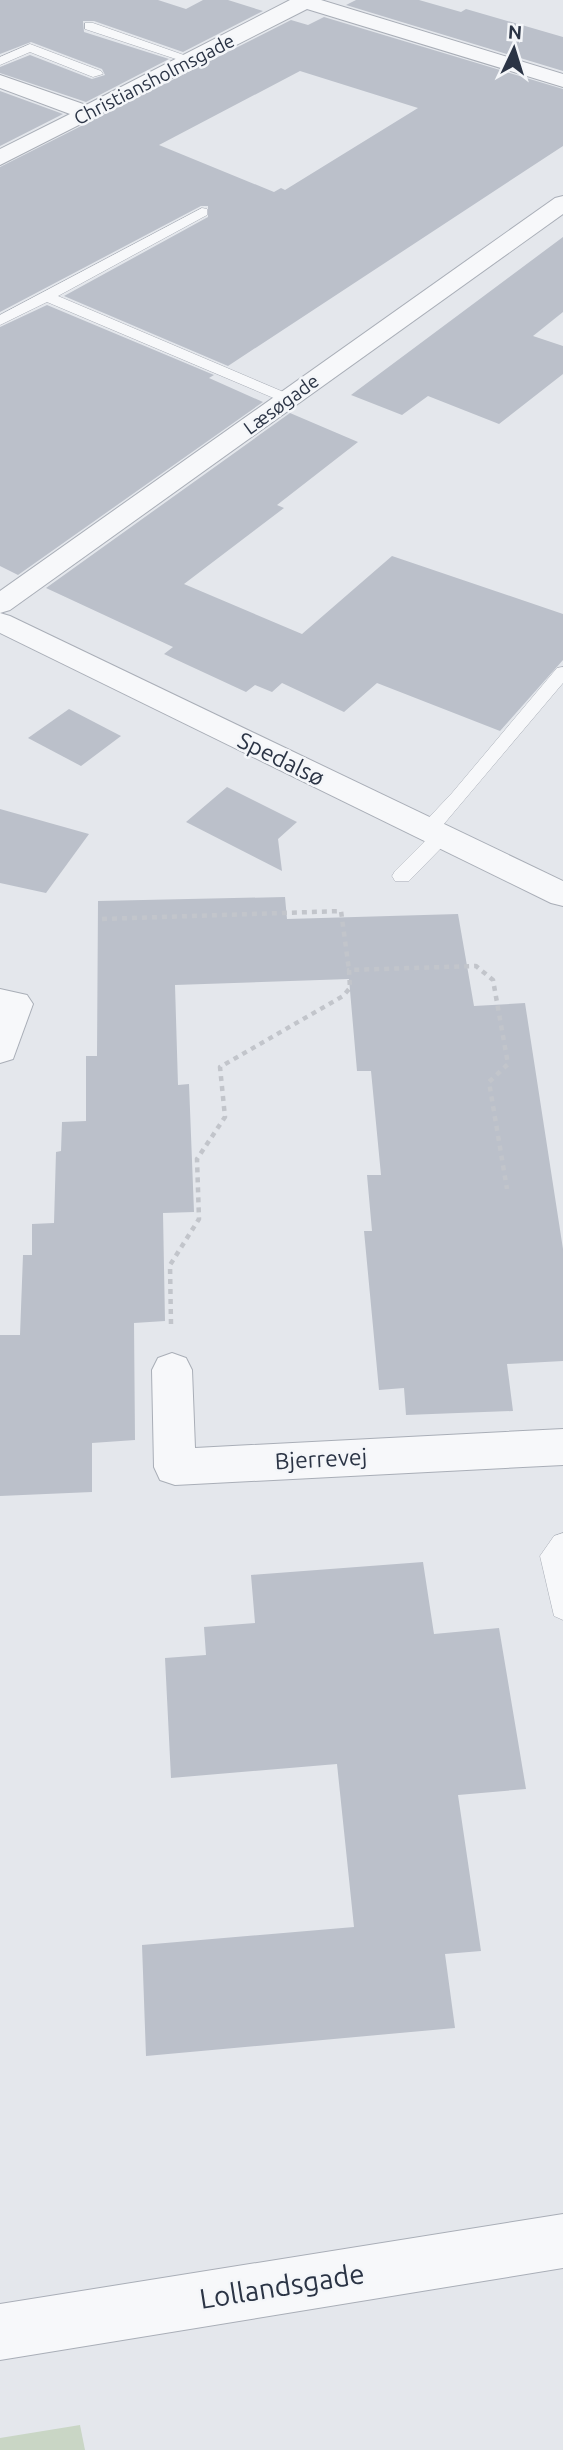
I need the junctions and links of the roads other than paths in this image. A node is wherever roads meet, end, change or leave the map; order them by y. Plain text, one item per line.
1 (305, 1) edge
2 (89, 26) dead end
3 (192, 60) junction
4 (0, 61) edge
5 (97, 74) dead end
6 (0, 81) edge
7 (563, 81) edge
8 (87, 113) junction
9 (0, 158) edge
10 (563, 203) edge
11 (202, 212) dead end
12 (46, 296) junction
13 (0, 321) edge
14 (288, 399) junction
15 (0, 604) edge
16 (0, 622) edge
17 (563, 672) edge
18 (433, 834) junction
19 (402, 876) dead end
20 (563, 895) edge
21 (0, 1002) edge
22 (0, 1050) edge
23 (172, 1370) road end
24 (563, 1447) edge
25 (563, 1545) edge
26 (563, 1608) edge
27 (563, 2241) edge
28 (0, 2332) edge

1 - 3 street, Christiansholmsgade
1 - 7 street
2 - 3 lane
3 - 8 street, Christiansholmsgade
4 - 5 lane
6 - 8 street
8 - 9 street, Christiansholmsgade
10 - 14 street, Læsøgade
11 - 12 lane
12 - 13 lane
12 - 14 lane
14 - 15 street, Læsøgade
16 - 18 street, Spedalsø
17 - 18 lane
18 - 19 lane
18 - 20 street, Spedalsø
21 - 22 street
23 - 24 street, Bjerrevej
25 - 26 lane
27 - 28 street, Lollandsgade

